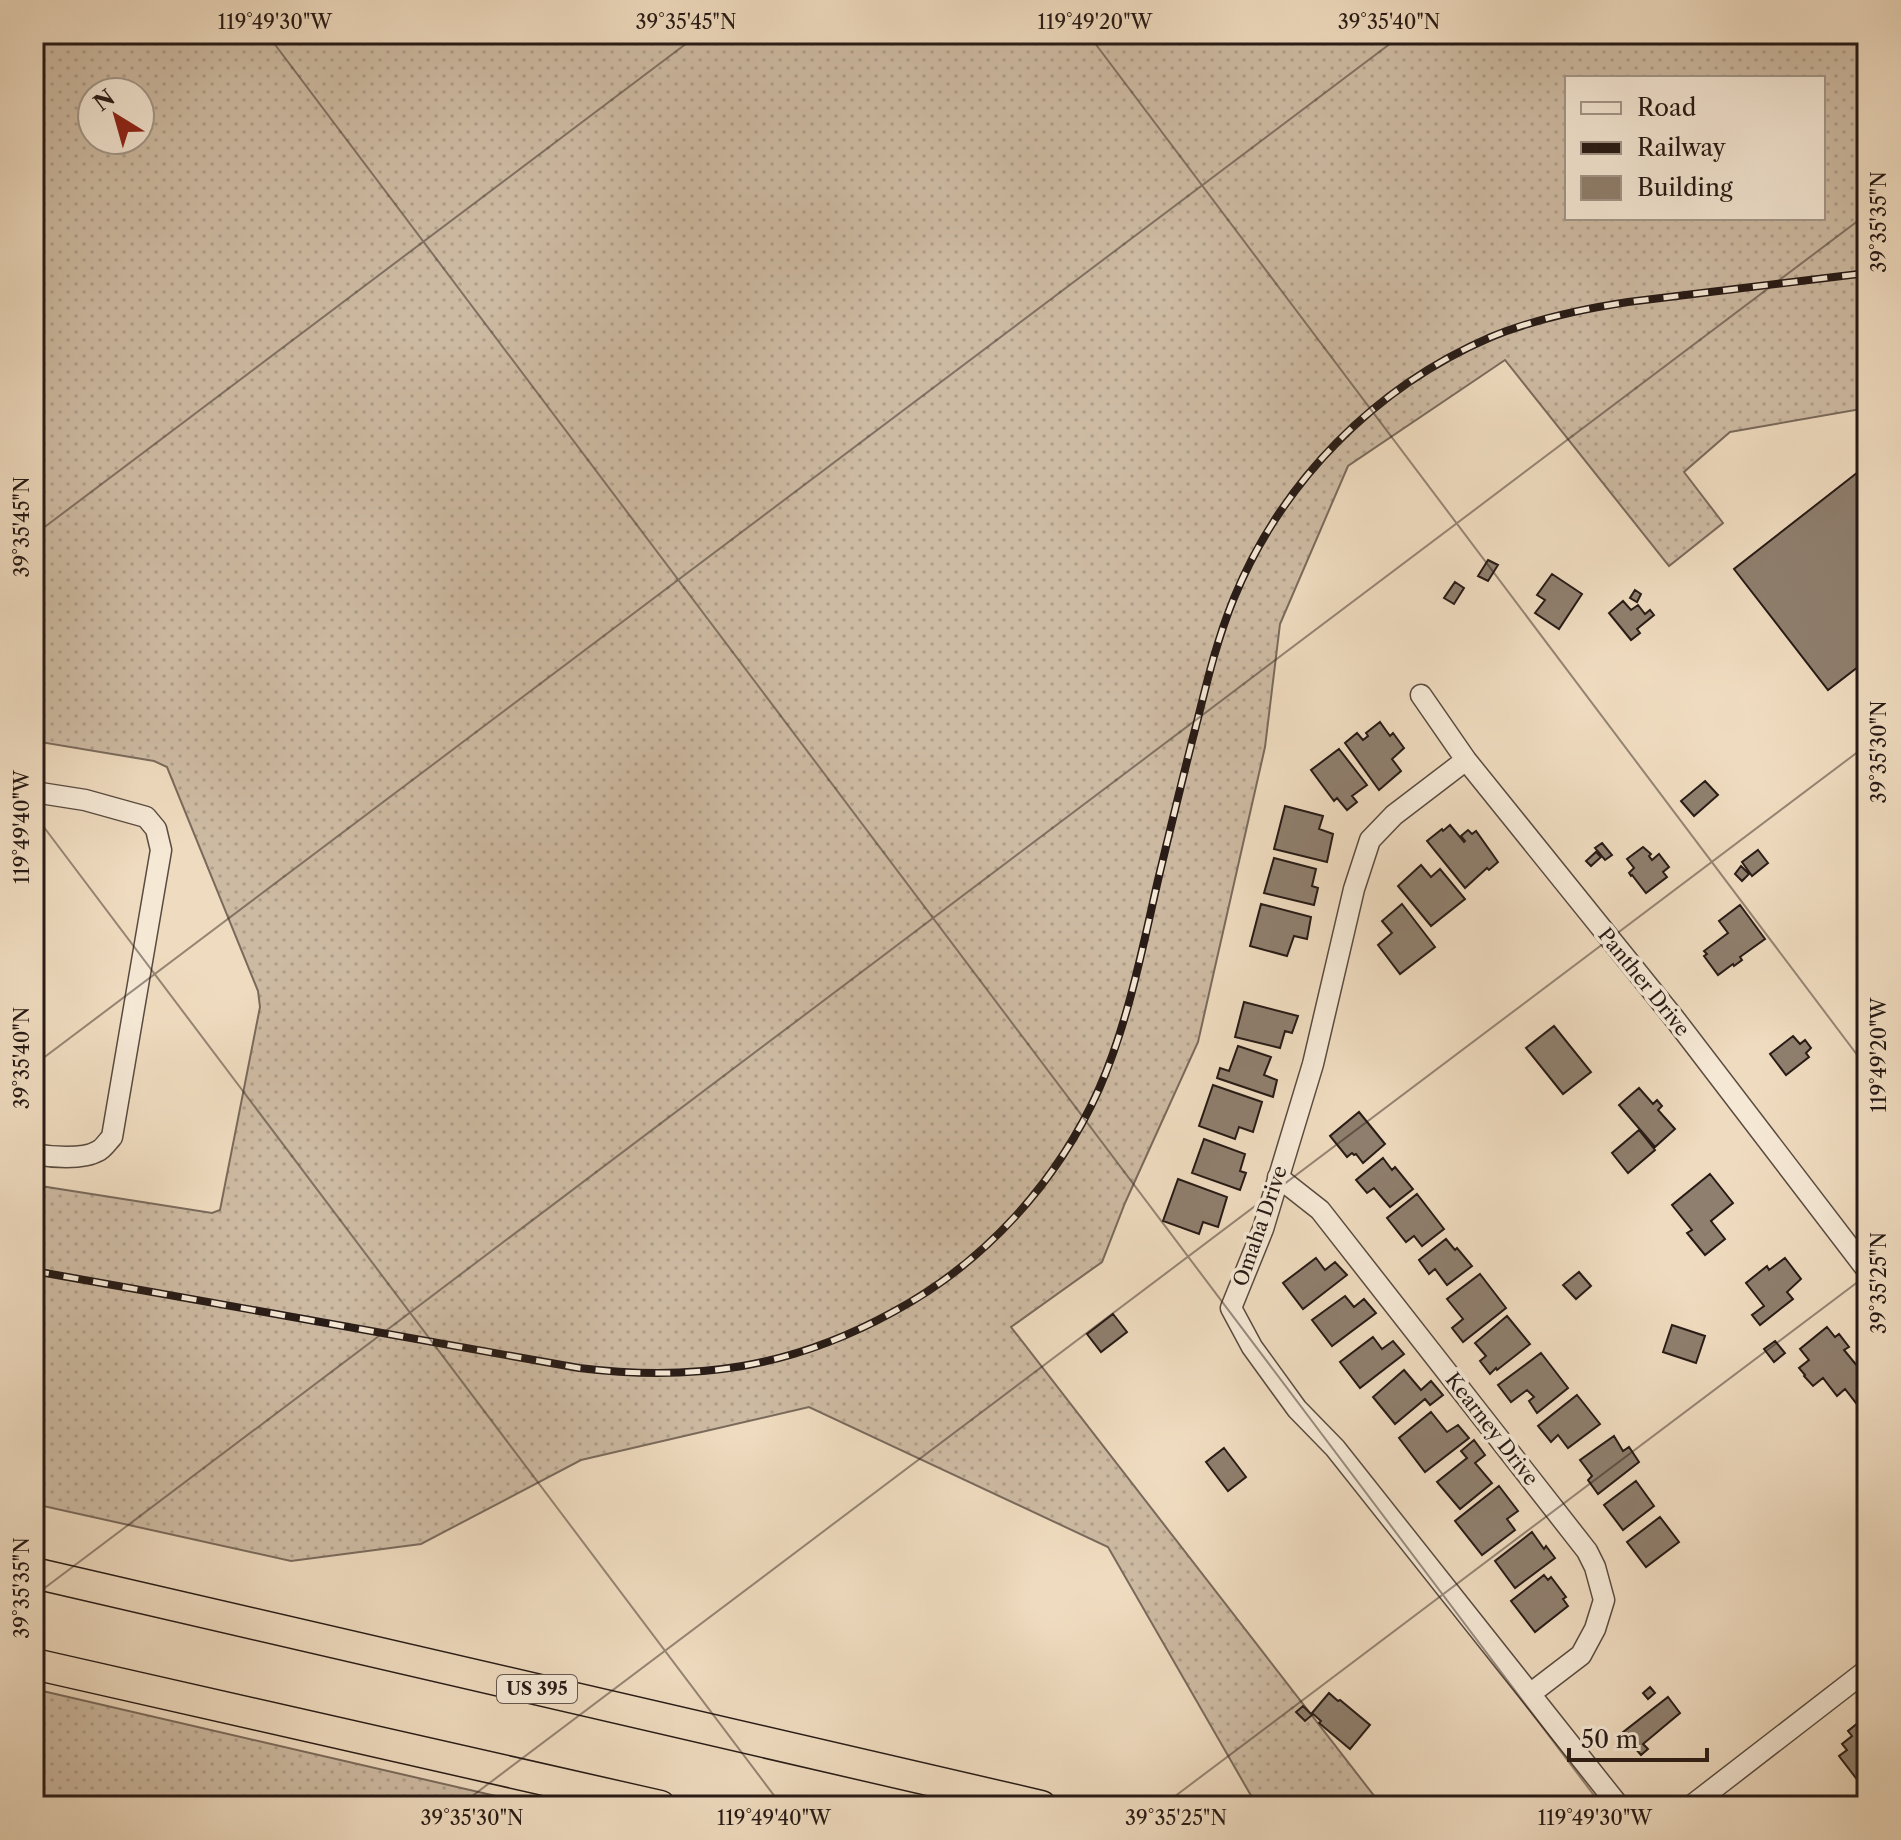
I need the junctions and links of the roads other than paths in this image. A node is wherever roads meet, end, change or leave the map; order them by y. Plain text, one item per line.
1 (1421, 695) dead end
2 (1466, 760) junction
3 (34, 792) edge
4 (34, 1154) edge
5 (1278, 1177) junction
6 (1867, 1270) edge
7 (34, 1573) edge
8 (34, 1664) edge
9 (1867, 1670) edge
10 (1530, 1694) junction
11 (609, 1795) junction
12 (646, 1806) edge
13 (660, 1806) edge
14 (1041, 1806) edge
15 (1619, 1806) edge
16 (1691, 1806) edge

1 - 2 street, Panther Drive
2 - 5 street, Omaha Drive
2 - 6 street, Panther Drive
3 - 4 street
5 - 10 street, Omaha Drive
5 - 10 street, Kearney Drive
7 - 14 highway, US 395
8 - 11 highway
9 - 16 street
10 - 15 street, Omaha Drive
11 - 12 highway
11 - 13 highway

